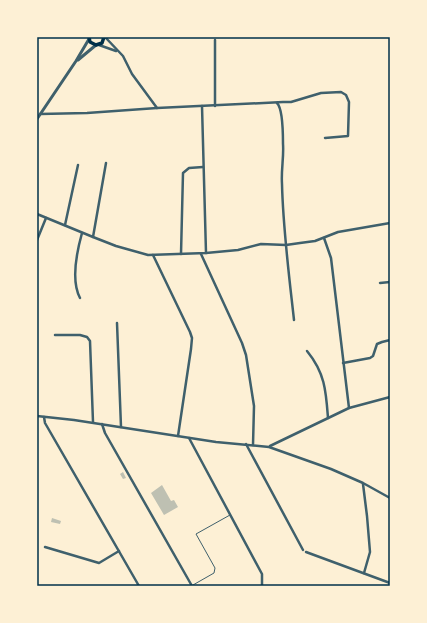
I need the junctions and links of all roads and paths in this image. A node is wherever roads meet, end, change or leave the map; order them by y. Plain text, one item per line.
1 (105, 37) edge
2 (89, 38) edge
3 (215, 40) dead end
4 (97, 45) junction
5 (119, 52) junction
6 (76, 61) junction
7 (277, 103) junction
8 (202, 106) junction
9 (215, 106) junction
10 (157, 108) junction
11 (40, 114) junction
12 (37, 119) edge
13 (325, 138) dead end
14 (106, 164) dead end
15 (78, 165) dead end
16 (203, 167) junction
17 (37, 214) edge
18 (46, 218) junction
19 (390, 223) edge
20 (65, 225) junction
21 (82, 233) junction
22 (93, 237) junction
23 (324, 238) junction
24 (37, 240) edge
25 (286, 245) junction
26 (181, 254) junction
27 (201, 254) junction
28 (206, 254) junction
29 (153, 255) junction
30 (390, 282) edge
31 (380, 283) dead end
32 (80, 298) dead end
33 (294, 320) dead end
34 (117, 323) dead end
35 (55, 335) dead end
36 (390, 340) edge
37 (307, 352) dead end
38 (343, 363) junction
39 (390, 397) edge
40 (349, 408) junction
41 (37, 416) edge
42 (44, 417) junction
43 (328, 418) junction
44 (93, 422) junction
45 (102, 424) junction
46 (121, 427) junction
47 (178, 436) junction
48 (189, 438) junction
49 (246, 444) junction
50 (253, 445) junction
51 (269, 447) junction
52 (363, 483) junction
53 (390, 498) edge
54 (230, 515) junction
55 (45, 547) dead end
56 (119, 551) junction
57 (364, 573) junction
58 (390, 583) edge
59 (139, 586) edge
60 (191, 586) edge
61 (262, 586) edge

1 - 4 main road
1 - 5 street
2 - 4 main road
2 - 6 street
3 - 9 street
4 - 5 street
4 - 6 street
5 - 10 street
6 - 11 street
7 - 9 street
7 - 13 street
7 - 25 street
8 - 9 street
8 - 10 street
8 - 16 street
10 - 11 street
11 - 12 street
14 - 22 street
15 - 20 street
16 - 26 street
16 - 28 street
17 - 18 street
18 - 20 street
18 - 24 street
19 - 23 street
20 - 21 street
21 - 22 street
21 - 32 street
22 - 29 street
23 - 25 street
23 - 38 street
25 - 28 street
25 - 33 street
26 - 27 street
26 - 29 street
27 - 28 street
27 - 50 street
29 - 47 street
30 - 31 street
34 - 46 street
35 - 44 street
36 - 38 street
37 - 43 street
38 - 40 street
39 - 40 street
40 - 43 street
41 - 42 street
42 - 44 street
42 - 56 street
43 - 51 street
44 - 45 street
45 - 46 street
45 - 60 street
46 - 47 street
47 - 48 street
48 - 49 street
48 - 54 street
49 - 50 street
49 - 57 street
50 - 51 street
51 - 52 street
52 - 53 street
52 - 57 street
54 - 60 lane
54 - 61 street
55 - 56 street
56 - 59 street
57 - 58 street

